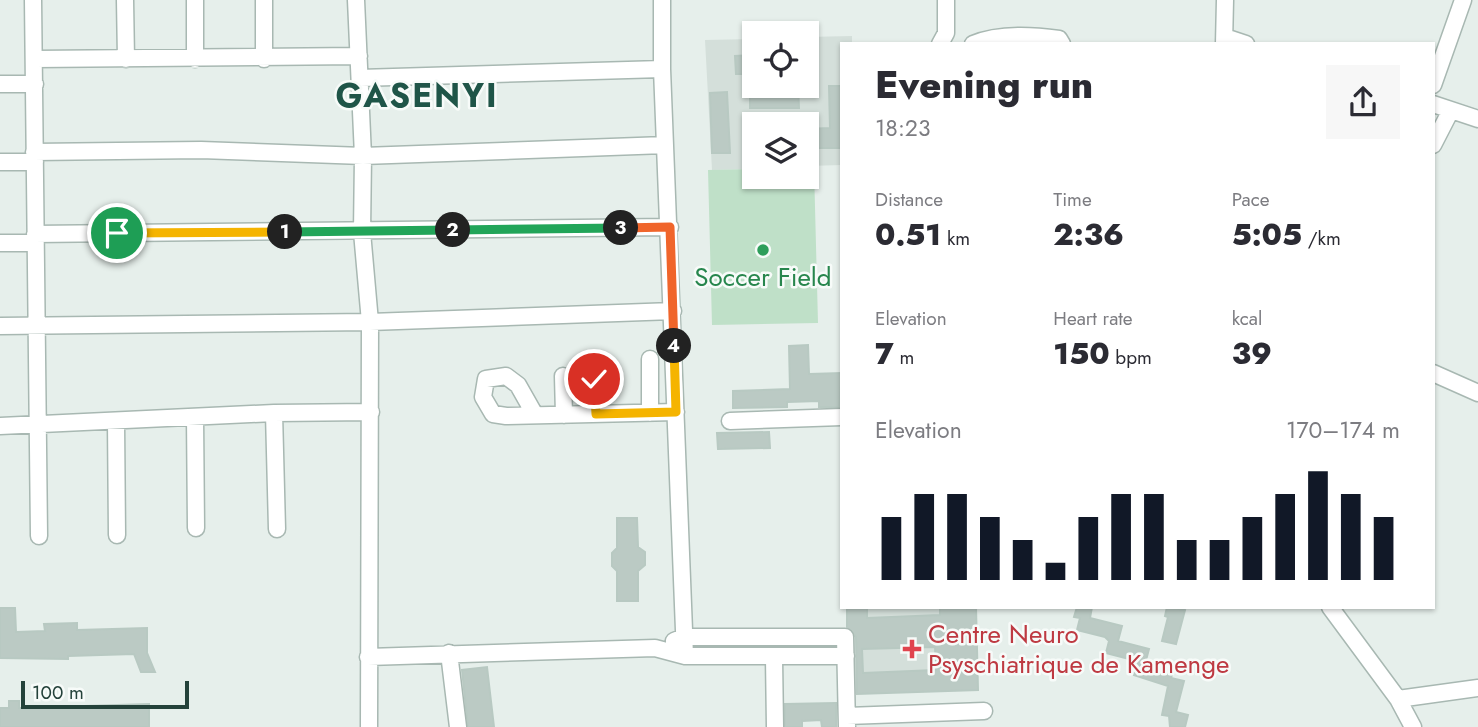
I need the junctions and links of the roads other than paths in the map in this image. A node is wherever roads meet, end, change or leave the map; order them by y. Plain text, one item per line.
1 (33, 0) edge
2 (125, 0) edge
3 (195, 0) edge
4 (264, 0) edge
5 (356, 0) edge
6 (662, 0) edge
7 (946, 0) edge
8 (1225, 0) edge
9 (1463, 0) edge
10 (943, 39) edge
11 (1225, 40) edge
12 (978, 42) edge
13 (1061, 42) edge
14 (359, 56) junction
15 (34, 59) junction
16 (126, 59) junction
17 (195, 59) junction
18 (264, 59) junction
19 (662, 69) junction
20 (360, 78) junction
21 (1435, 79) edge
22 (35, 83) junction
23 (0, 84) edge
24 (1435, 105) edge
25 (1451, 110) junction
26 (1478, 119) edge
27 (1435, 141) edge
28 (666, 145) junction
29 (363, 156) junction
30 (35, 157) junction
31 (0, 162) edge
32 (670, 227) junction
33 (362, 232) junction
34 (35, 238) junction
35 (0, 243) edge
36 (673, 311) junction
37 (370, 322) junction
38 (0, 326) edge
39 (35, 326) junction
40 (650, 359) dead end
41 (1435, 374) edge
42 (563, 376) dead end
43 (594, 379) dead end
44 (1478, 393) edge
45 (274, 412) junction
46 (371, 412) junction
47 (676, 412) junction
48 (650, 413) junction
49 (596, 414) junction
50 (534, 415) dead end
51 (564, 415) junction
52 (840, 416) edge
53 (195, 417) junction
54 (730, 421) dead end
55 (116, 422) junction
56 (0, 426) edge
57 (38, 426) junction
58 (197, 528) dead end
59 (277, 529) dead end
60 (117, 535) dead end
61 (39, 537) dead end
62 (1331, 609) edge
63 (684, 637) junction
64 (655, 648) junction
65 (449, 653) junction
66 (685, 656) junction
67 (845, 656) junction
68 (368, 657) junction
69 (774, 658) junction
70 (1478, 688) edge
71 (1398, 699) junction
72 (985, 711) dead end
73 (847, 722) edge
74 (369, 727) edge
75 (458, 727) edge
76 (775, 727) edge
77 (1413, 727) edge

1 - 15 street
2 - 16 street
3 - 17 street
4 - 18 street
5 - 14 street
6 - 19 street
7 - 10 street
8 - 11 street
9 - 21 street
12 - 13 street
14 - 18 street
14 - 20 street
15 - 16 street
15 - 22 street
16 - 17 street
17 - 18 street
19 - 20 street
19 - 28 street
20 - 29 street
22 - 23 street
22 - 30 street
24 - 25 street
25 - 26 street
25 - 27 street
28 - 29 street
28 - 32 street
29 - 30 street
29 - 33 street
30 - 31 street
30 - 34 street
32 - 33 street
32 - 36 street
33 - 34 street
33 - 37 street
34 - 35 street
34 - 39 street
36 - 37 street
36 - 47 street
37 - 39 street
37 - 46 street
38 - 39 street
39 - 57 street
40 - 48 street
41 - 44 street
42 - 51 street
43 - 49 street
45 - 46 street
45 - 53 street
45 - 59 street
46 - 68 street
47 - 48 street
47 - 63 street
48 - 49 street
49 - 51 street
50 - 51 street
52 - 54 street
53 - 55 street
53 - 58 street
55 - 57 street
55 - 60 street
56 - 57 street
57 - 61 street
62 - 71 street
63 - 64 street
63 - 66 street
63 - 67 street
64 - 65 street
64 - 66 street
65 - 68 street
65 - 75 street
66 - 69 street
67 - 69 street
67 - 73 street
68 - 74 street
69 - 76 street
70 - 71 street
71 - 77 street
72 - 73 street

